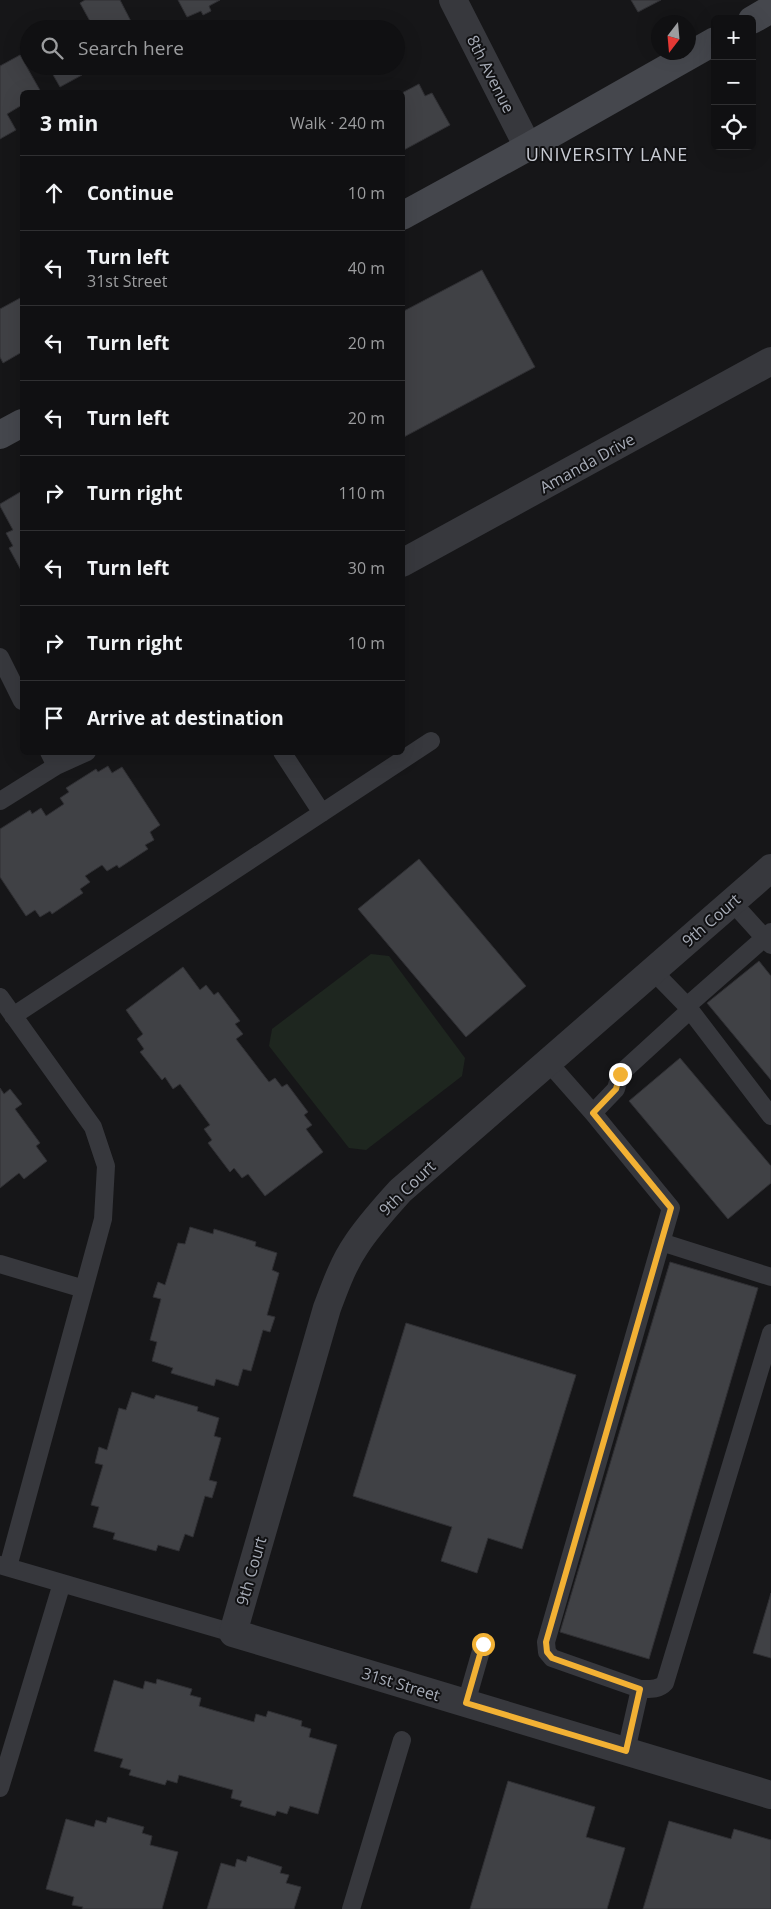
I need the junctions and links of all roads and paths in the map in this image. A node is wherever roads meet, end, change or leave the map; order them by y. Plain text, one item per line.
1 (453, 0) edge
2 (771, 9) edge
3 (756, 18) edge
4 (711, 43) edge
5 (528, 147) junction
6 (405, 214) edge
7 (771, 361) edge
8 (20, 424) edge
9 (0, 436) edge
10 (405, 561) edge
11 (0, 657) edge
12 (20, 697) edge
13 (431, 741) dead end
14 (72, 755) edge
15 (284, 755) edge
16 (53, 759) edge
17 (0, 801) edge
18 (322, 813) junction
19 (771, 868) edge
20 (732, 902) junction
21 (769, 938) edge
22 (653, 971) junction
23 (0, 997) edge
24 (688, 1008) junction
25 (13, 1016) junction
26 (548, 1062) junction
27 (593, 1113) junction
28 (771, 1116) edge
29 (661, 1242) junction
30 (0, 1264) edge
31 (771, 1277) edge
32 (84, 1289) junction
33 (771, 1333) edge
34 (4, 1566) edge
35 (62, 1583) junction
36 (232, 1633) junction
37 (483, 1644) dead end
38 (640, 1689) junction
39 (466, 1703) junction
40 (402, 1740) dead end
41 (626, 1751) junction
42 (0, 1788) edge
43 (771, 1795) edge
44 (351, 1909) edge

1 - 5 street, 8th Avenue
2 - 3 street
4 - 5 street
5 - 6 street
7 - 10 street, Amanda Drive
8 - 9 street
11 - 12 lane
13 - 18 lane
14 - 16 lane
15 - 18 lane
16 - 17 lane
18 - 25 lane
19 - 20 street, 9th Court
20 - 21 lane
20 - 22 street, 9th Court
21 - 24 lane
22 - 24 lane
22 - 26 street, 9th Court
23 - 25 lane
24 - 27 lane
24 - 28 lane
25 - 32 lane
26 - 27 lane
26 - 36 street, 9th Court
27 - 29 lane
29 - 31 lane
29 - 38 lane
30 - 32 lane
32 - 34 lane
33 - 38 lane
34 - 35 lane
35 - 36 lane
35 - 42 lane
36 - 39 street, 31st Street
37 - 39 lane
38 - 41 lane
39 - 41 street, 31st Street
40 - 44 lane
41 - 43 street, 31st Street

